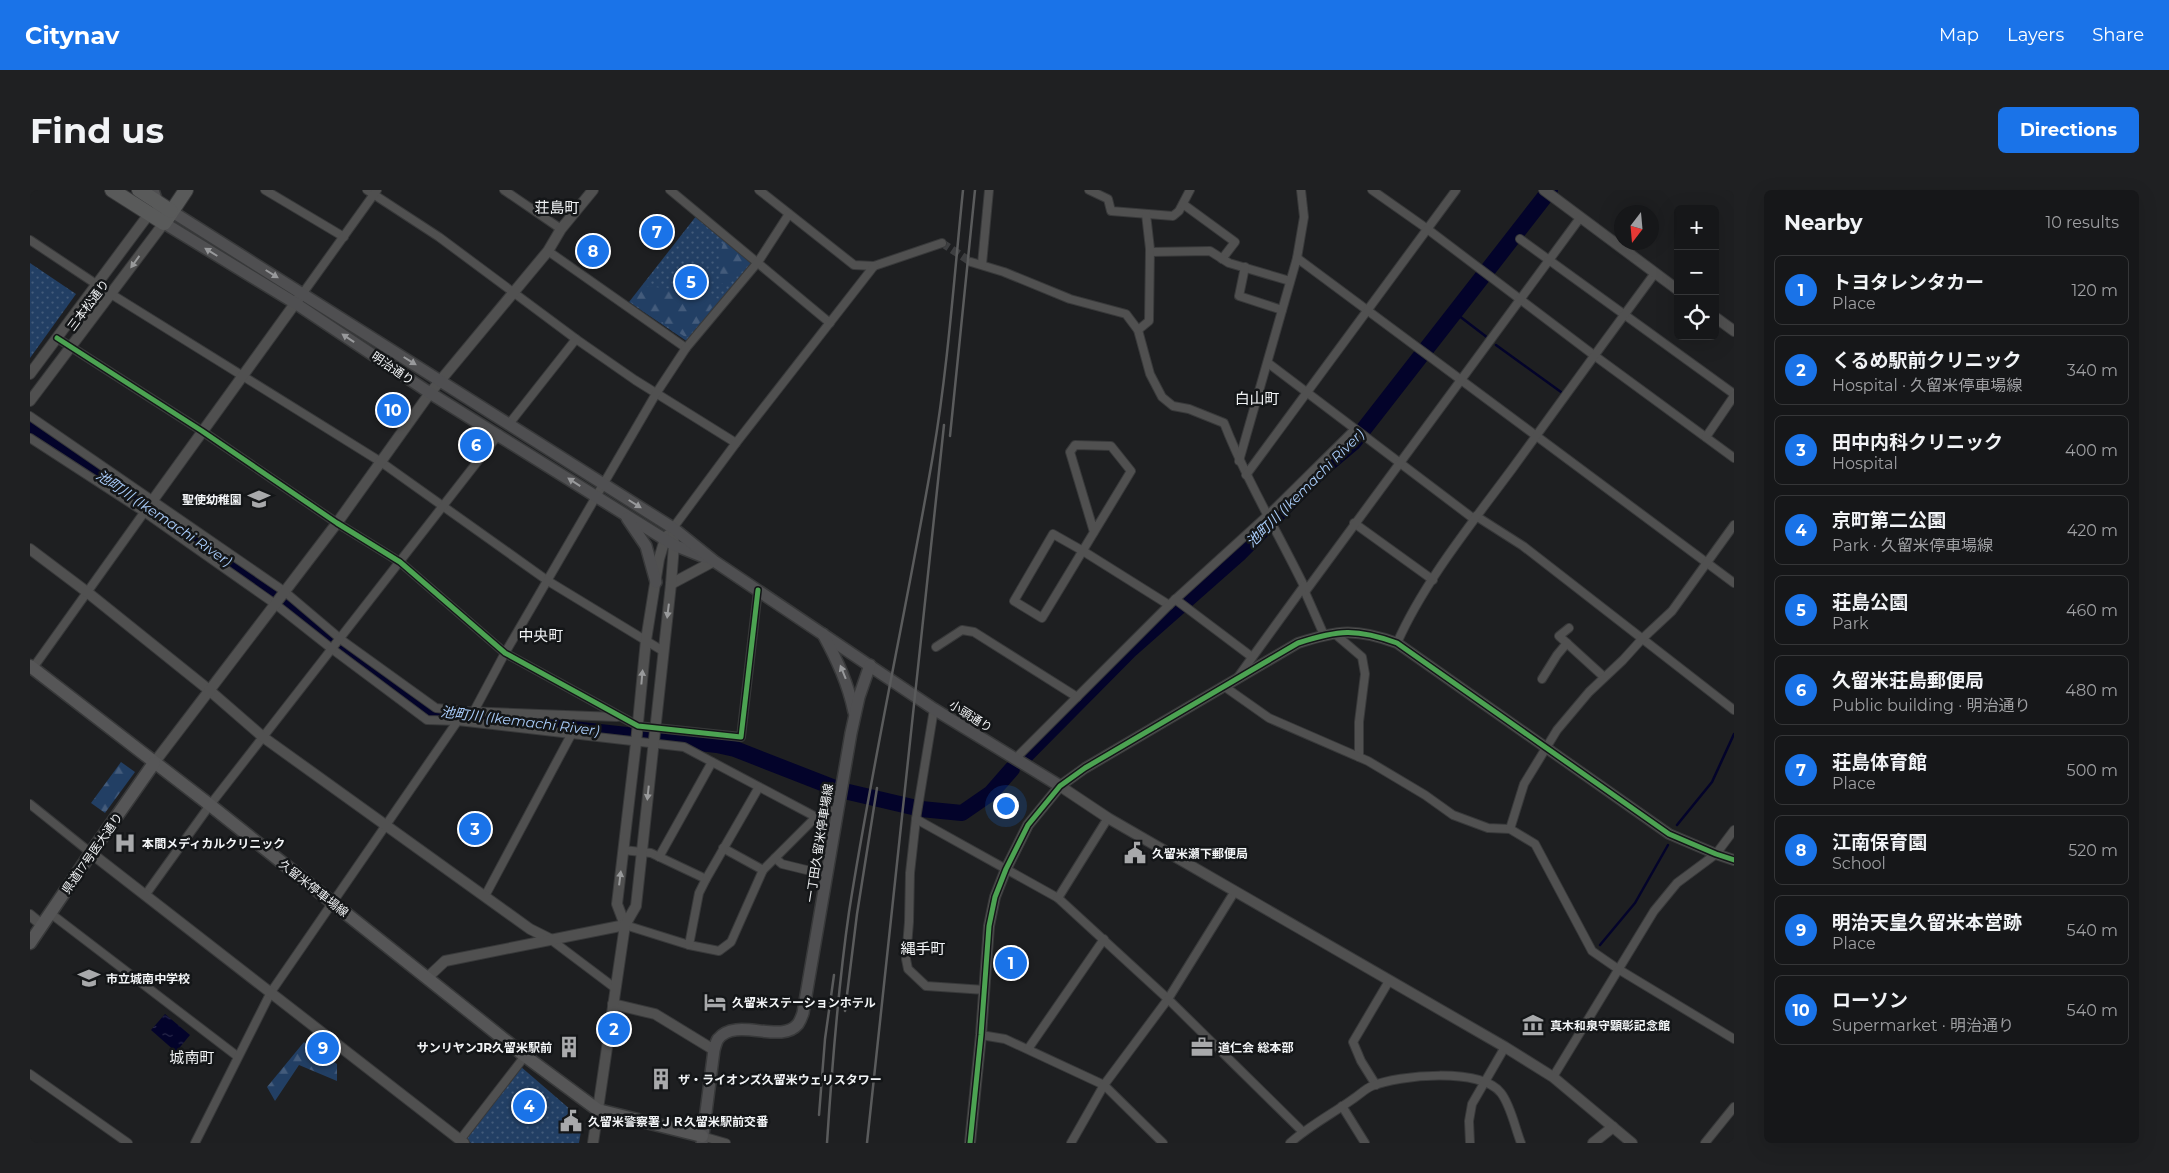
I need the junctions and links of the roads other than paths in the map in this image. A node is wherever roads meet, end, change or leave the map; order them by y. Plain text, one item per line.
1 (112, 190) edge
2 (138, 190) edge
3 (186, 190) edge
4 (265, 190) edge
5 (504, 190) edge
6 (593, 190) edge
7 (670, 190) edge
8 (759, 190) edge
9 (989, 190) edge
10 (1089, 190) edge
11 (1190, 190) edge
12 (1372, 190) edge
13 (1456, 190) edge
14 (1544, 190) edge
15 (373, 192) edge
16 (1299, 192) edge
17 (158, 194) edge
18 (1183, 204) junction
19 (149, 214) junction
20 (789, 214) junction
21 (1146, 214) junction
22 (168, 217) junction
23 (1580, 218) junction
24 (1426, 228) junction
25 (561, 229) junction
26 (344, 237) junction
27 (1520, 239) dead end
28 (30, 240) edge
29 (942, 243) dead end
30 (548, 251) junction
31 (1150, 252) junction
32 (1297, 258) junction
33 (1222, 259) junction
34 (1550, 260) junction
35 (758, 262) junction
36 (972, 262) tunnel mouth
37 (982, 264) junction
38 (874, 266) junction
39 (1245, 267) junction
40 (1655, 273) junction
41 (1290, 281) junction
42 (97, 285) junction
43 (1674, 287) edge
44 (513, 292) junction
45 (303, 293) junction
46 (111, 294) junction
47 (1522, 299) junction
48 (295, 303) junction
49 (1367, 309) junction
50 (1282, 310) junction
51 (1624, 315) junction
52 (1719, 320) edge
53 (830, 323) junction
54 (1138, 330) junction
55 (1734, 331) edge
56 (57, 338) junction
57 (576, 339) junction
58 (72, 347) junction
59 (686, 348) junction
60 (1595, 356) junction
61 (1268, 363) junction
62 (30, 374) edge
63 (242, 376) junction
64 (441, 380) junction
65 (1461, 380) junction
66 (657, 392) junction
67 (1306, 392) junction
68 (430, 393) junction
69 (1734, 395) edge
70 (30, 401) edge
71 (30, 416) edge
72 (509, 424) junction
73 (1355, 429) junction
74 (202, 431) junction
75 (499, 434) junction
76 (1535, 435) junction
77 (1706, 437) junction
78 (30, 438) edge
79 (736, 443) junction
80 (1734, 458) edge
81 (1239, 461) junction
82 (381, 462) junction
83 (1398, 462) junction
84 (1246, 475) junction
85 (602, 484) junction
86 (596, 496) junction
87 (153, 500) junction
88 (443, 506) junction
89 (144, 512) junction
90 (622, 512) junction
91 (1269, 514) junction
92 (1475, 517) junction
93 (337, 523) junction
94 (1354, 523) junction
95 (1734, 524) edge
96 (673, 528) junction
97 (1094, 532) junction
98 (669, 542) junction
99 (30, 549) edge
100 (1082, 551) junction
101 (714, 561) junction
102 (400, 562) junction
103 (1707, 562) junction
104 (1433, 580) junction
105 (548, 581) junction
106 (656, 582) junction
107 (1734, 582) edge
108 (671, 584) junction
109 (1305, 589) junction
110 (758, 590) junction
111 (284, 591) junction
112 (87, 592) junction
113 (1172, 602) junction
114 (275, 604) junction
115 (1568, 628) dead end
116 (822, 632) junction
117 (1330, 634) junction
118 (340, 638) junction
119 (1642, 639) junction
120 (646, 640) junction
121 (1397, 643) junction
122 (1567, 643) junction
123 (936, 647) dead end
124 (332, 649) junction
125 (663, 650) junction
126 (505, 653) junction
127 (1252, 657) junction
128 (870, 665) junction
129 (31, 667) edge
130 (1604, 676) junction
131 (1542, 679) dead end
132 (1235, 681) junction
133 (1225, 687) junction
134 (209, 690) junction
135 (1077, 697) junction
136 (934, 709) junction
137 (1734, 710) edge
138 (465, 711) junction
139 (474, 711) junction
140 (855, 716) junction
141 (619, 717) junction
142 (458, 721) junction
143 (638, 726) junction
144 (655, 728) junction
145 (570, 735) junction
146 (263, 737) junction
147 (636, 743) junction
148 (654, 745) junction
149 (1547, 747) junction
150 (1359, 757) junction
151 (1015, 759) junction
152 (712, 762) junction
153 (154, 763) junction
154 (1060, 786) junction
155 (760, 787) junction
156 (30, 804) edge
157 (210, 805) junction
158 (838, 807) junction
159 (816, 818) junction
160 (916, 818) junction
161 (1108, 818) junction
162 (387, 825) junction
163 (1510, 829) junction
164 (1734, 830) edge
165 (724, 848) junction
166 (623, 850) junction
167 (642, 852) junction
168 (91, 853) junction
169 (1716, 854) junction
170 (659, 857) junction
171 (775, 858) junction
172 (1734, 860) edge
173 (1006, 869) junction
174 (763, 870) junction
175 (827, 875) junction
176 (706, 879) junction
177 (1235, 891) junction
178 (146, 894) junction
179 (485, 896) junction
180 (1058, 898) junction
181 (332, 902) junction
182 (50, 913) junction
183 (30, 915) edge
184 (42, 925) junction
185 (624, 925) junction
186 (550, 939) junction
187 (1104, 939) junction
188 (30, 943) edge
189 (689, 945) junction
190 (1618, 969) junction
191 (427, 978) junction
192 (1389, 981) junction
193 (615, 988) junction
194 (985, 990) junction
195 (271, 992) junction
196 (1168, 999) junction
197 (613, 1004) junction
198 (981, 1035) junction
199 (1734, 1039) edge
200 (1505, 1047) junction
201 (1028, 1049) junction
202 (714, 1050) junction
203 (238, 1056) junction
204 (525, 1056) junction
205 (30, 1074) edge
206 (1553, 1076) junction
207 (1485, 1082) junction
208 (1104, 1085) junction
209 (1376, 1085) junction
210 (1342, 1106) junction
211 (1734, 1107) edge
212 (598, 1110) junction
213 (1613, 1127) junction
214 (1303, 1132) junction
215 (702, 1140) edge
216 (458, 1141) edge
217 (128, 1143) edge
218 (195, 1143) edge
219 (594, 1143) edge
220 (726, 1143) edge
221 (970, 1143) edge
222 (1071, 1143) edge
223 (1163, 1143) edge
224 (1290, 1143) edge
225 (1365, 1143) edge
226 (1470, 1143) edge
227 (1521, 1143) edge
228 (1593, 1143) edge
229 (1632, 1143) edge
230 (1705, 1143) edge

1 - 19 highway, 明治通り
2 - 17 highway, 明治通り
3 - 22 highway
4 - 26 street
5 - 25 street
6 - 25 street
7 - 35 street
8 - 20 street
9 - 37 street
10 - 21 street
11 - 18 street
12 - 24 street
13 - 24 street
14 - 23 street
15 - 26 street
15 - 44 street
16 - 32 street
17 - 19 highway
17 - 22 highway, 明治通り
18 - 21 street
18 - 33 street
19 - 22 highway, 明治通り
19 - 42 street, 三本松通り
20 - 35 street
20 - 38 street
21 - 31 street
22 -> 45 main road, 明治通り
22 -> 46 street, 三本松通り
48 -> 22 main road, 明治通り
23 - 34 street
23 - 40 street
24 - 47 street
24 - 49 street
25 - 30 street
26 - 45 street
27 - 34 street
28 - 42 street
29 - 38 street
30 - 44 street
30 - 59 street
31 - 33 street
31 - 54 street
32 - 41 street
32 - 49 street
33 - 39 street
34 - 47 street
34 - 51 street
35 - 53 street
35 - 59 street
36 - 37 street
37 - 54 street
38 - 53 street
39 - 41 street
39 - 50 street
40 - 43 street
40 - 51 street
41 - 50 street
42 - 46 street
42 - 56 street, 三本松通り
44 - 57 street
44 - 64 street
45 - 48 street
45 -> 64 main road, 明治通り
46 - 58 street, 三本松通り
46 - 63 street
47 - 60 street
47 - 65 street
48 - 63 street
68 -> 48 main road, 明治通り
49 - 65 street
49 - 67 street
50 - 61 street
51 - 60 street
51 - 69 street
52 - 55 street
53 - 79 street
54 - 81 street
56 - 58 street
56 - 62 street, 三本松通り
57 - 66 street
57 - 72 street
58 - 70 street, 三本松通り
58 - 74 street
59 - 66 street
60 - 76 street
60 - 77 street
61 - 67 street
61 - 81 street
63 - 74 street
63 - 82 street
64 - 68 street
64 - 72 main road, 明治通り
65 - 76 street
65 - 83 street
66 - 79 street
66 - 85 street
67 - 73 street
67 - 84 street
68 - 75 main road, 明治通り
68 - 82 street
69 - 77 street
71 - 87 street
72 - 85 main road, 明治通り
73 - 83 street
73 - 91 street
74 - 87 street
74 - 93 street
86 -> 75 main road, 明治通り
75 - 88 street
76 - 92 street
76 - 103 street
77 - 80 street
78 - 89 street
79 - 96 street
81 - 84 street
82 - 88 street
82 - 93 street
83 - 92 street
83 - 94 street
84 - 91 street
85 - 86 street
85 -> 96 main road, 明治通り
86 - 90 main road, 明治通り
86 - 105 street
87 - 89 street
87 - 111 street
88 - 102 street
88 - 105 street
89 - 112 street
89 - 114 street
90 - 98 main road, 明治通り
90 - 106 main road
91 - 109 street
91 - 113 street
92 - 104 street
92 - 119 street
93 - 102 street
93 - 111 street
94 - 104 street
94 - 109 street
95 - 103 street
96 - 98 street
96 - 101 main road
97 - 97 street
97 - 100 street
98 - 101 main road
98 - 106 street
98 - 108 street
99 - 112 street
100 - 100 street
100 - 113 street
101 - 108 street
101 - 110 main road
102 - 118 street
102 - 126 street
103 - 107 street
103 - 119 street
104 - 121 street
105 - 120 street
105 - 126 street
106 - 120 street
108 -> 125 street
109 - 117 street
109 - 127 street
110 - 116 main road
110 - 144 street
111 - 114 street
111 - 118 street
112 - 129 street
112 - 134 street
113 - 127 street
113 - 135 street
114 - 124 street
114 - 134 street
115 - 122 street
116 - 128 main road
140 -> 116 main road
117 - 121 street
117 - 132 street
117 - 150 street
118 - 124 street
118 - 138 street
119 - 130 street
119 - 137 street
120 - 125 street
143 -> 120 street
121 - 149 street
122 - 130 street
122 - 131 street
123 - 135 street
124 - 142 street
124 - 146 street
125 - 144 street
126 - 139 street
126 - 141 street
127 - 132 street
128 - 136 main road, 小頭通り
128 - 140 main road, 一丁田久留米停車場線
129 - 153 main road, 久留米停車場線
130 - 149 street
132 - 133 street
133 - 150 street
133 - 154 street
134 - 146 street
134 - 153 street
135 - 151 street
136 - 151 main road, 小頭通り
136 - 160 street
138 - 139 street
138 - 142 street
139 - 141 street
140 - 158 main road, 一丁田久留米停車場線
141 - 143 street
142 - 145 street
142 - 162 street
143 - 144 street
143 - 147 street
144 - 148 street
145 - 147 street
145 - 179 street
146 - 157 street
146 - 162 street
147 - 148 street
147 - 166 street
148 - 152 street
148 -> 167 street
149 - 163 street
149 - 169 street
150 - 163 street
151 - 154 main road, 小頭通り
152 - 155 street
152 - 170 street
153 - 157 main road, 久留米停車場線
153 - 168 main road, 県道17号医大通り
154 - 161 street
154 - 173 street
155 - 159 street
155 - 165 street
156 - 168 street
157 - 178 street
157 - 181 main road, 久留米停車場線
158 - 159 street
158 - 175 main road, 一丁田久留米停車場線
159 - 171 street
160 - 173 street
160 - 194 street
161 - 177 street
161 - 180 street
162 - 179 street
162 - 181 street
163 - 190 street
164 - 169 street
165 - 174 street
165 - 176 street
166 - 167 street
185 -> 166 street
167 - 170 street
167 - 185 street
168 - 178 street
168 - 182 main road, 県道17号医大通り
169 - 172 street
169 - 190 street
170 - 176 street
171 - 174 street
171 - 175 street
173 - 180 street
173 - 194 street
174 - 189 street
175 - 202 main road, 一丁田久留米停車場線
176 - 189 street
177 - 192 street
177 - 196 street
178 - 195 street
179 - 186 street
180 - 187 street
181 - 191 main road, 久留米停車場線
181 - 195 street
182 - 184 main road, 県道17号医大通り
182 - 203 street
183 - 184 street
184 - 188 main road, 県道17号医大通り
185 - 186 street
185 - 189 street
185 - 193 street
186 - 191 street
186 - 193 street
187 - 196 street
187 - 201 street
190 - 199 street
190 - 206 street
191 - 204 main road, 久留米停車場線
192 - 200 street
192 - 209 street
193 - 197 street
194 - 198 street
195 - 203 street
195 - 216 street
196 - 208 street
196 - 214 street
197 - 202 street
197 - 212 street
198 - 201 street
198 - 221 street
200 - 206 street
200 - 207 street
201 - 208 street
202 - 215 main road
203 - 218 street
204 - 212 main road, 久留米停車場線
204 - 216 street
205 - 217 street
206 - 213 street
207 - 209 street
207 - 226 street
207 - 227 street
208 - 222 street
208 - 223 street
209 - 210 street
210 - 214 street
210 - 225 street
211 - 230 street
212 - 215 main road
212 - 219 street
213 - 228 street
213 - 229 street
214 - 224 street
215 - 220 street

